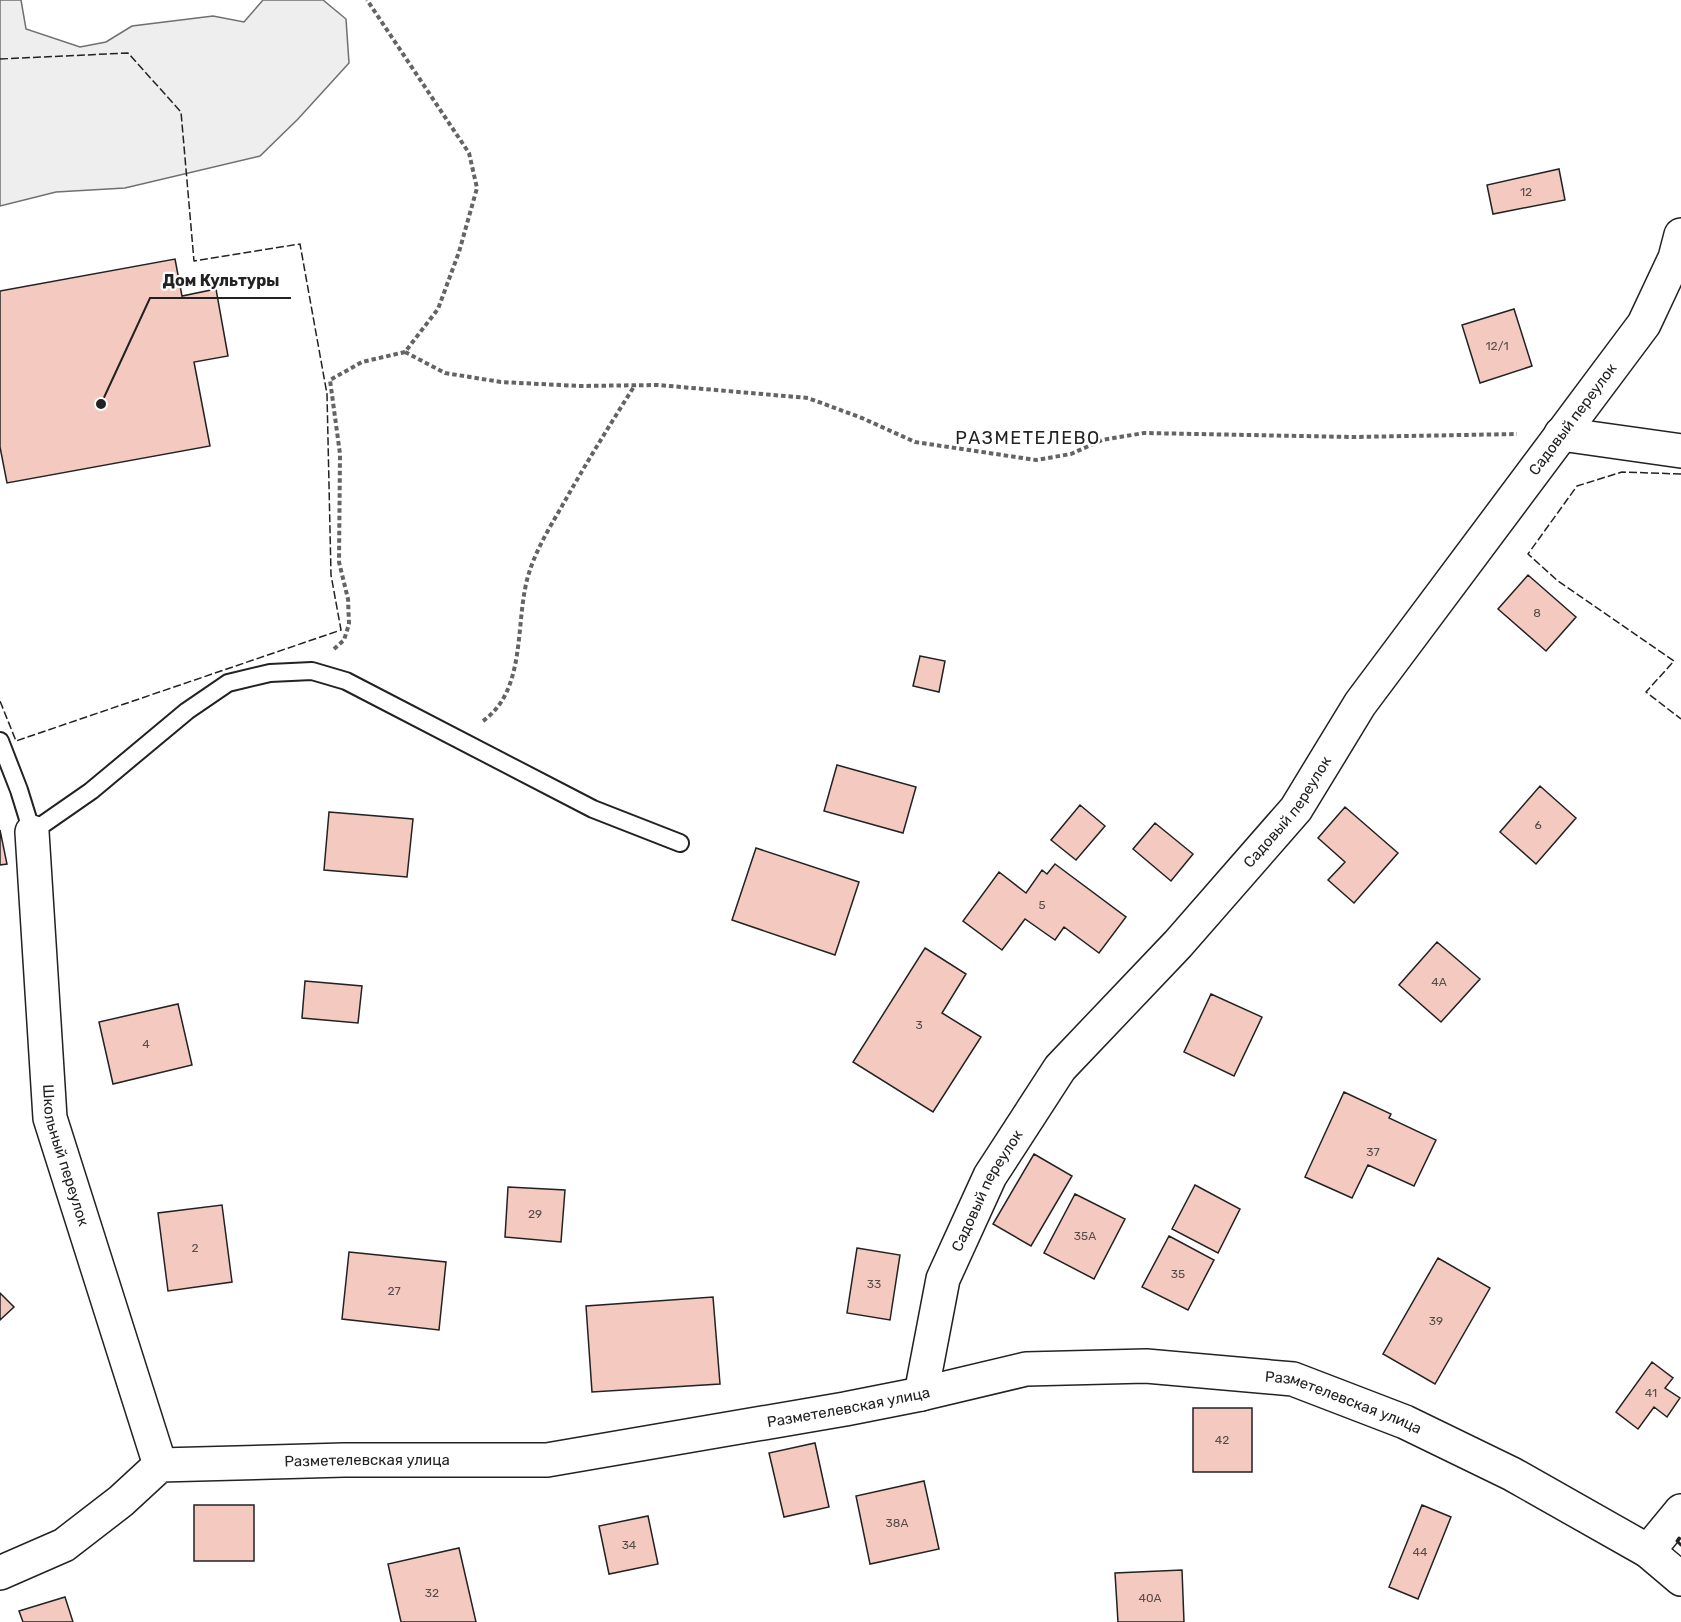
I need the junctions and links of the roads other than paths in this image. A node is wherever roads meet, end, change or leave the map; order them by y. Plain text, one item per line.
1 (1681, 235) edge
2 (1561, 434) junction
3 (1681, 451) edge
4 (0, 741) edge
5 (32, 832) junction
6 (680, 843) dead end
7 (921, 1394) junction
8 (160, 1465) junction
9 (1681, 1511) edge
10 (1648, 1551) junction
11 (0, 1573) edge
12 (1681, 1579) edge

1 - 2 street, Садовый переулок
2 - 3 street
2 - 7 street, Садовый переулок
4 - 5 lane
5 - 6 lane
5 - 8 street, Школьный переулок
7 - 8 street, Разметелевская улица
7 - 10 street, Разметелевская улица
8 - 11 street
9 - 10 street
10 - 12 street, Разметелевская улица

